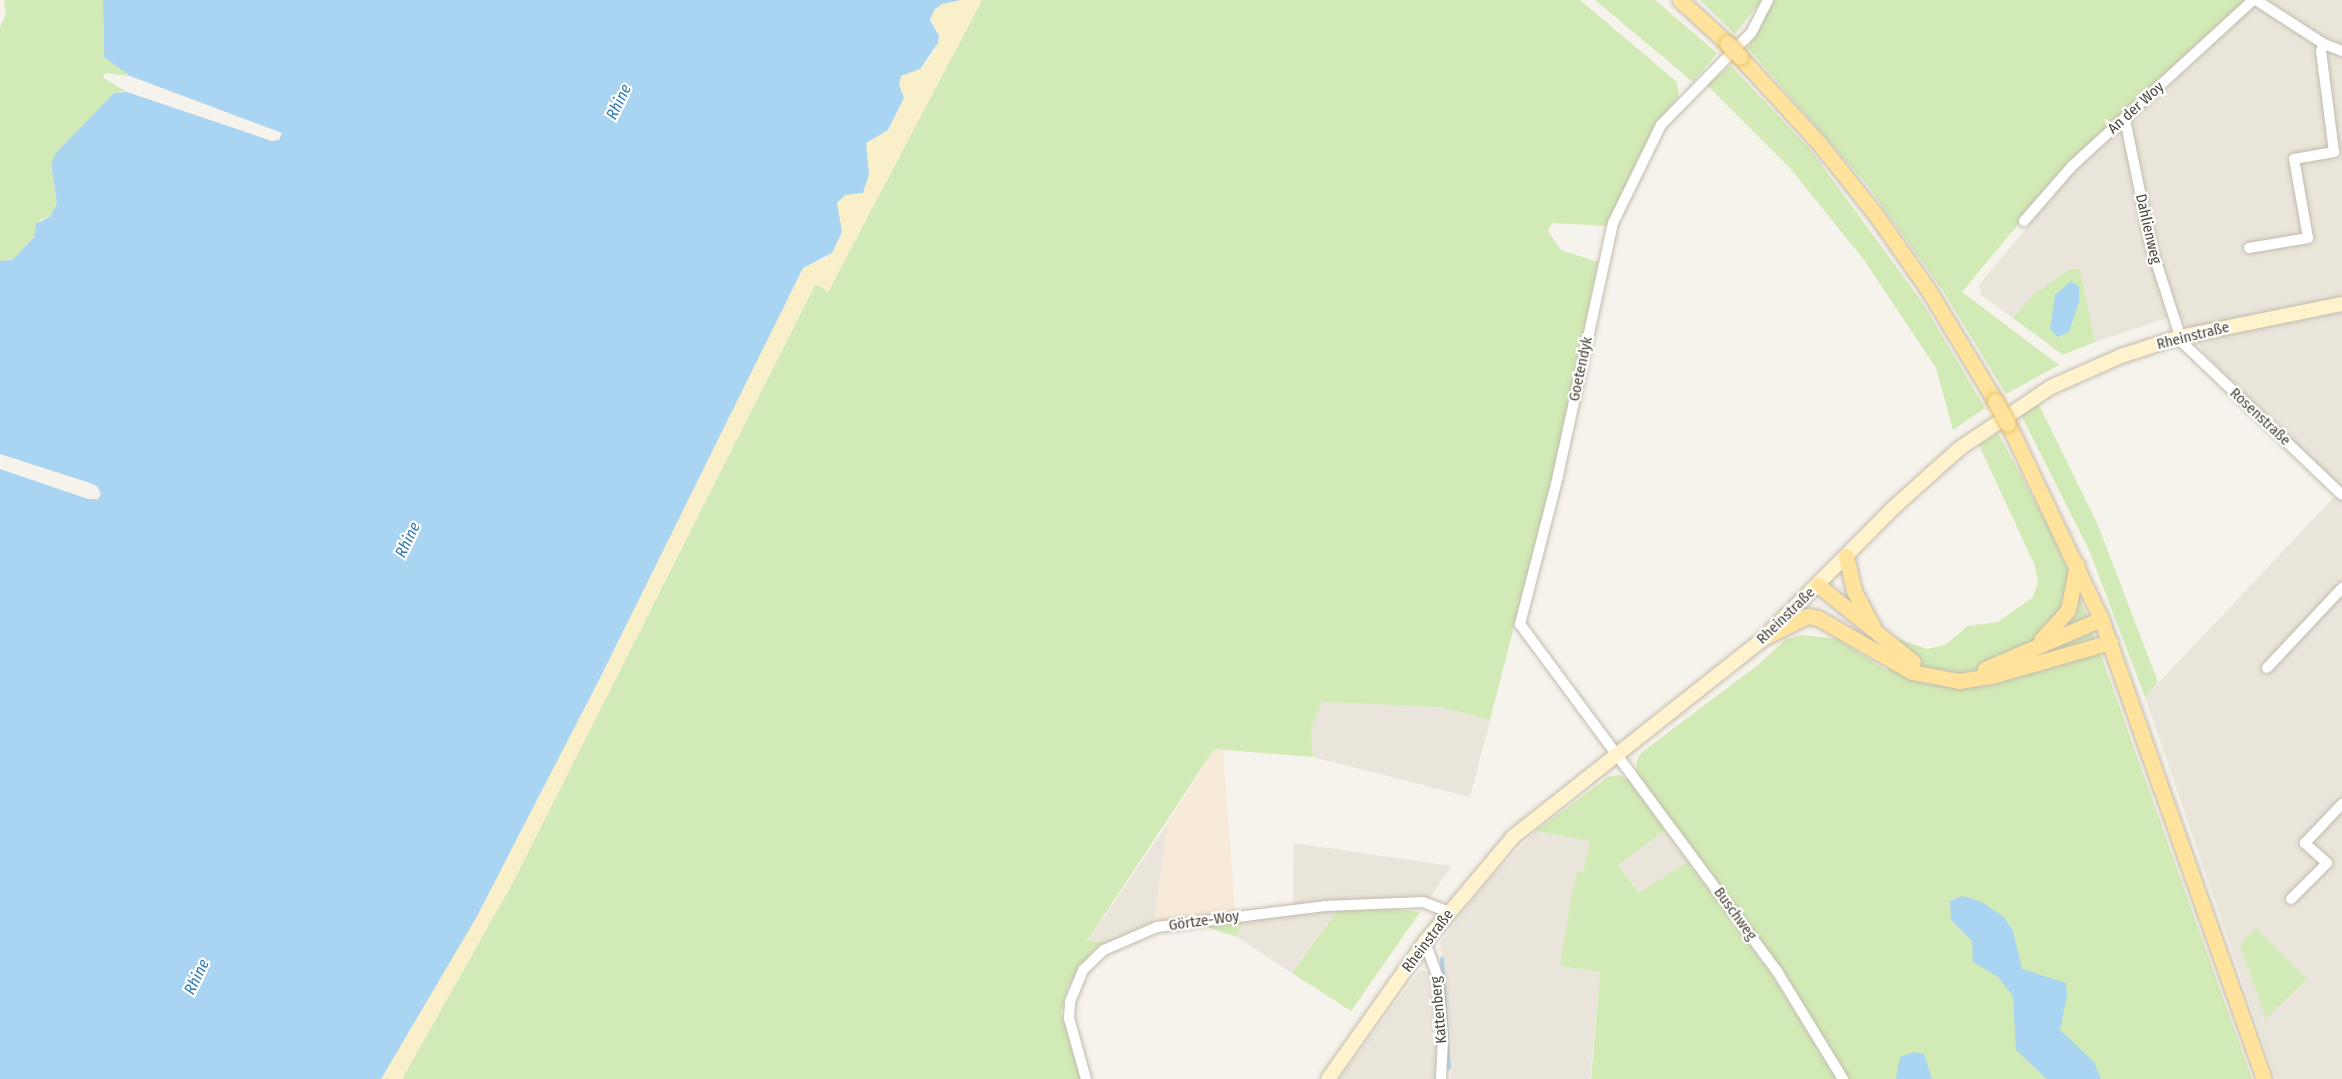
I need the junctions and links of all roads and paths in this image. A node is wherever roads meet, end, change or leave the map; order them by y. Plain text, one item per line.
1 (1680, 0) edge
2 (1768, 0) edge
3 (2255, 0) edge
4 (2324, 44) junction
5 (2342, 51) edge
6 (2125, 119) junction
7 (2338, 154) edge
8 (2024, 221) dead end
9 (2249, 248) dead end
10 (2342, 304) edge
11 (2180, 337) junction
12 (2342, 495) edge
13 (1846, 556) junction
14 (2077, 565) junction
15 (1818, 585) junction
16 (2342, 588) edge
17 (2101, 619) junction
18 (1765, 637) junction
19 (1862, 640) junction
20 (2110, 642) junction
21 (1885, 643) junction
22 (2027, 652) junction
23 (2267, 668) dead end
24 (1617, 755) junction
25 (2342, 804) edge
26 (2291, 898) dead end
27 (1449, 912) junction
28 (1425, 942) junction
29 (1086, 1079) edge
30 (1328, 1079) edge
31 (1441, 1079) edge
32 (1843, 1079) edge
33 (2264, 1079) edge

1 - 14 main road, bridge
2 - 24 street, Goetendyk
3 - 4 street, An der Woy
3 - 6 street, An der Woy
4 - 5 street, An der Woy
4 - 7 street
6 - 8 street, An der Woy
6 - 11 street, Dahlienweg
7 - 9 street
10 - 11 main road, Rheinstraße
11 - 12 street, Rosenstraße
11 - 13 main road, Rheinstraße
13 - 15 main road, Rheinstraße
13 - 21 main road
14 - 17 main road
14 - 22 main road
15 - 18 main road, Rheinstraße
15 - 19 main road
15 - 21 main road
16 - 23 street
17 - 20 main road
17 - 22 main road
18 - 19 main road
18 - 24 main road, Rheinstraße
19 - 20 main road
20 - 33 main road
21 - 22 main road
24 - 27 main road, Rheinstraße
24 - 32 street, Buschweg
25 - 26 street
27 - 28 main road, Rheinstraße
27 - 29 street, Görtze-Woy
28 - 30 main road, Rheinstraße
28 - 31 street, Kattenberg

